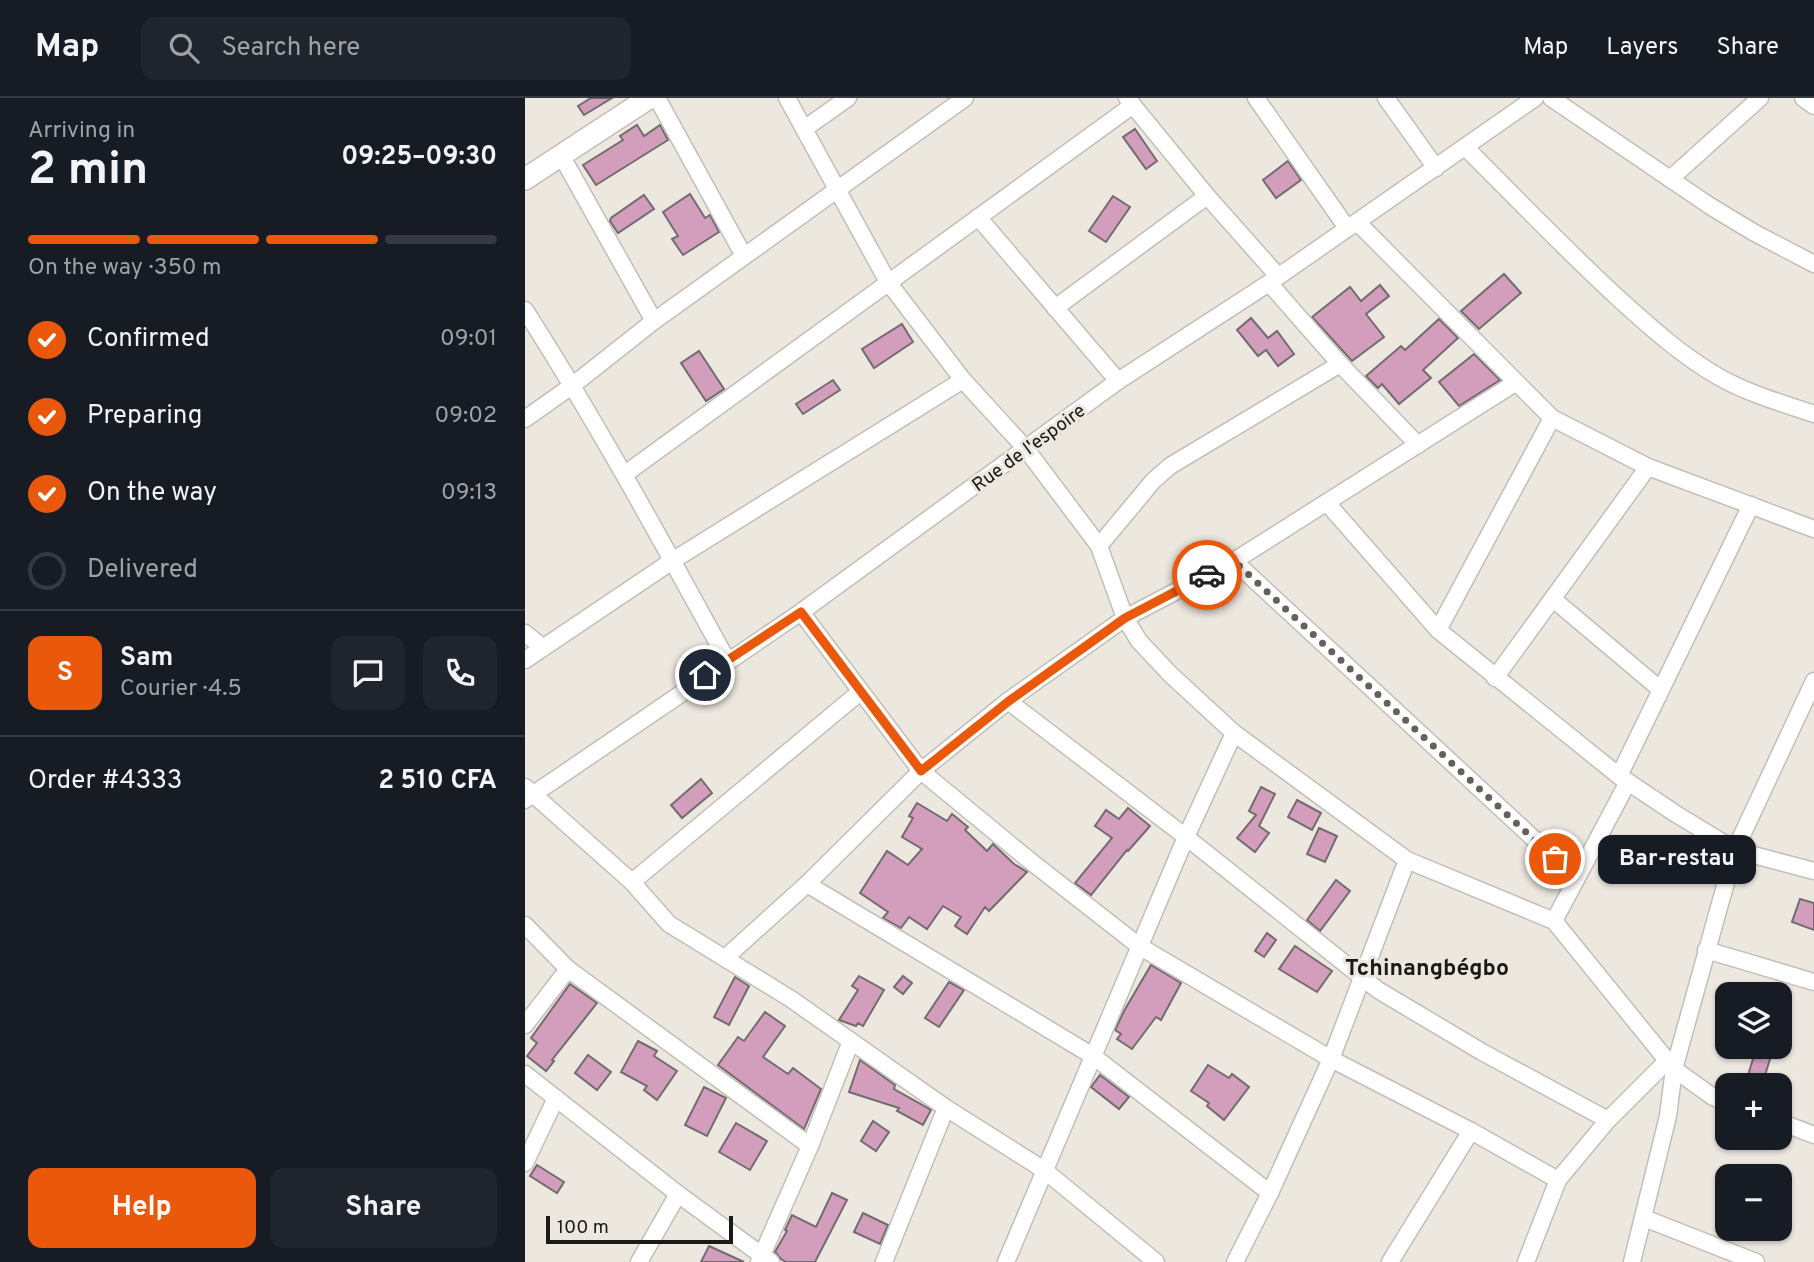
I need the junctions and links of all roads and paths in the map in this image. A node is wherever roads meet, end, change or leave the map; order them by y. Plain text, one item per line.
1 (649, 98) edge
2 (657, 98) edge
3 (787, 98) edge
4 (848, 98) edge
5 (965, 98) edge
6 (1256, 98) edge
7 (1386, 98) edge
8 (1551, 98) edge
9 (1760, 98) edge
10 (1804, 98) edge
11 (1525, 101) edge
12 (1130, 102) edge
13 (1814, 106) edge
14 (804, 129) junction
15 (1466, 148) junction
16 (561, 155) junction
17 (1436, 168) junction
18 (525, 179) edge
19 (1670, 179) junction
20 (838, 188) junction
21 (1207, 196) junction
22 (978, 217) junction
23 (1352, 225) junction
24 (744, 256) junction
25 (1814, 264) edge
26 (1273, 280) junction
27 (888, 282) junction
28 (1055, 308) junction
29 (525, 310) edge
30 (654, 321) junction
31 (1340, 364) junction
32 (963, 380) junction
33 (1118, 381) junction
34 (1515, 383) junction
35 (573, 385) junction
36 (1814, 414) edge
37 (1552, 418) junction
38 (525, 419) edge
39 (1418, 445) junction
40 (1026, 449) junction
41 (1648, 467) junction
42 (625, 474) junction
43 (1327, 503) junction
44 (1751, 505) junction
45 (1814, 529) edge
46 (1099, 546) junction
47 (672, 561) junction
48 (1234, 561) junction
49 (1553, 599) junction
50 (801, 612) junction
51 (1125, 618) junction
52 (1438, 630) junction
53 (525, 633) edge
54 (543, 648) junction
55 (525, 660) edge
56 (727, 660) junction
57 (1495, 678) junction
58 (1814, 681) edge
59 (1661, 690) junction
60 (860, 692) junction
61 (1009, 701) junction
62 (1234, 733) junction
63 (921, 771) junction
64 (1624, 779) junction
65 (528, 794) edge
66 (1185, 837) junction
67 (1735, 850) junction
68 (1407, 860) junction
69 (1814, 871) edge
70 (1576, 878) junction
71 (632, 882) junction
72 (807, 884) junction
73 (1553, 921) junction
74 (525, 925) edge
75 (1139, 946) junction
76 (1706, 950) junction
77 (725, 958) junction
78 (568, 969) junction
79 (1362, 976) junction
80 (1814, 982) edge
81 (525, 1025) edge
82 (851, 1041) junction
83 (1093, 1056) junction
84 (1331, 1059) junction
85 (1671, 1065) junction
86 (525, 1074) edge
87 (1715, 1097) edge
88 (556, 1098) junction
89 (946, 1108) junction
90 (1608, 1120) junction
91 (1792, 1127) edge
92 (1471, 1131) junction
93 (1814, 1135) edge
94 (810, 1146) junction
95 (525, 1163) edge
96 (1044, 1170) junction
97 (1558, 1180) junction
98 (1271, 1193) junction
99 (678, 1194) junction
100 (1644, 1218) junction
101 (764, 1260) edge
102 (639, 1262) edge
103 (884, 1262) edge
104 (1006, 1262) edge
105 (1156, 1262) edge
106 (1235, 1262) edge
107 (1390, 1262) edge
108 (1526, 1262) edge
109 (1632, 1262) edge
110 (1756, 1262) edge

1 - 16 main road
2 - 24 street
3 - 14 street
4 - 14 street
5 - 20 street
6 - 23 street
7 - 17 street
8 - 19 street
9 - 19 street
10 - 13 street
11 - 15 street, Rue de l'espoire
12 - 21 street
12 - 22 street
14 - 20 street
15 - 17 street, Rue de l'espoire
15 - 36 street
16 - 18 main road
16 - 30 street
17 - 23 street, Rue de l'espoire
19 - 25 street
20 - 24 street
20 - 27 street
21 - 26 street
21 - 28 street
22 - 27 street
22 - 28 street
23 - 26 street, Rue de l'espoire
23 - 34 street
24 - 30 street
26 - 31 street
26 - 33 street, Rue de l'espoire
27 - 32 street
27 - 42 street
28 - 33 street
29 - 35 street
30 - 35 street
31 - 39 street
31 - 46 street
32 - 40 street
32 - 47 street
33 - 40 street, Rue de l'espoire
34 - 37 street
34 - 39 street
35 - 38 street
35 - 42 street
37 - 41 street
37 - 52 street
39 - 43 street
40 - 46 street
40 - 50 street, Rue de l'espoire
41 - 44 street
41 - 49 street
42 - 47 street
43 - 48 street
43 - 52 street
44 - 45 street
44 - 59 street
46 - 51 street
47 - 54 street
47 - 56 street
48 - 51 street
48 - 70 street
49 - 57 street
49 - 59 street
50 - 56 street, Rue de l'espoire
50 - 60 street
51 - 61 street
51 - 62 street
52 - 57 street
53 - 54 street
54 - 55 street
56 - 65 street, Rue de l'espoire
57 - 64 street
58 - 67 street
59 - 64 street
60 - 63 street
60 - 71 street
61 - 63 street
61 - 66 street
62 - 66 street
62 - 68 street
63 - 72 street
63 - 75 street
64 - 67 street
64 - 70 street
65 - 71 street
66 - 75 street
66 - 79 street
67 - 69 street
67 - 76 street
68 - 73 street
68 - 79 street
70 - 73 street
71 - 77 street
72 - 77 street
72 - 83 street
73 - 85 street
74 - 78 street
75 - 83 street
75 - 84 street
76 - 80 street
76 - 85 street
77 - 82 street
78 - 81 street
78 - 94 street
79 - 84 street
79 - 90 street
82 - 89 street
82 - 94 street
83 - 96 street
83 - 98 street
84 - 92 street
84 - 98 street
85 - 87 street
85 - 90 street
85 - 100 street
86 - 88 street
88 - 95 street
88 - 99 street
89 - 96 street
89 - 103 street
90 - 97 street
91 - 93 street
92 - 97 street
92 - 107 street
94 - 101 street
96 - 104 street
96 - 105 street
97 - 108 street
98 - 106 street
99 - 101 street
99 - 102 street
100 - 109 street
100 - 110 street

